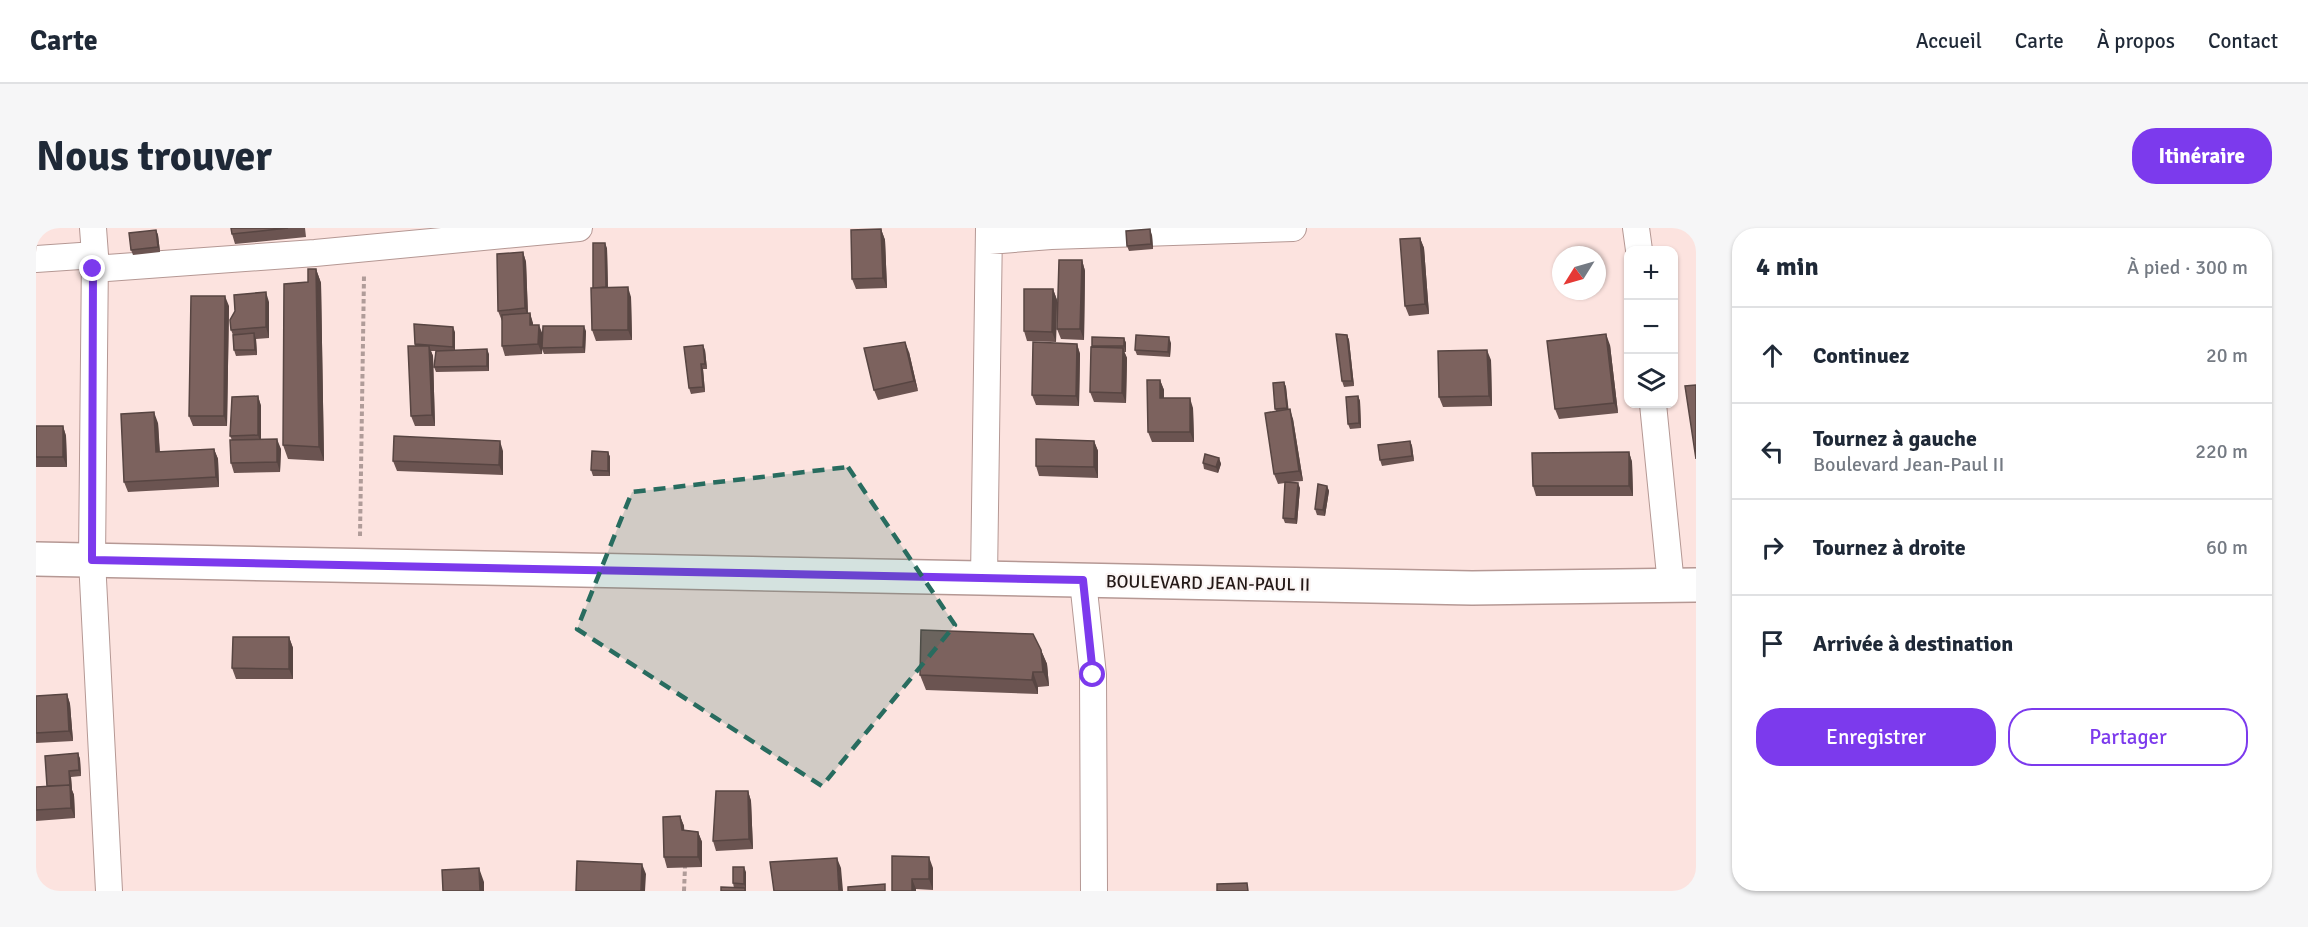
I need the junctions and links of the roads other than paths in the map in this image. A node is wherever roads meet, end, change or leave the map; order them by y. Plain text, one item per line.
1 (93, 228) edge
2 (579, 228) edge
3 (1293, 228) edge
4 (1636, 228) edge
5 (989, 235) edge
6 (1638, 246) edge
7 (36, 259) edge
8 (94, 262) junction
9 (1654, 408) edge
10 (36, 559) edge
11 (92, 560) junction
12 (984, 578) junction
13 (1083, 580) junction
14 (1683, 585) edge
15 (109, 891) edge
16 (1094, 891) edge

1 - 8 street
2 - 8 street
3 - 5 street
4 - 6 street
5 - 12 street
7 - 8 street
8 - 11 street
9 - 14 street
10 - 11 main road, BOULEVARD JEAN-PAUL II
11 - 12 main road, BOULEVARD JEAN-PAUL II
11 - 15 street
12 - 13 main road, BOULEVARD JEAN-PAUL II
13 - 14 main road, BOULEVARD JEAN-PAUL II
13 - 16 street

